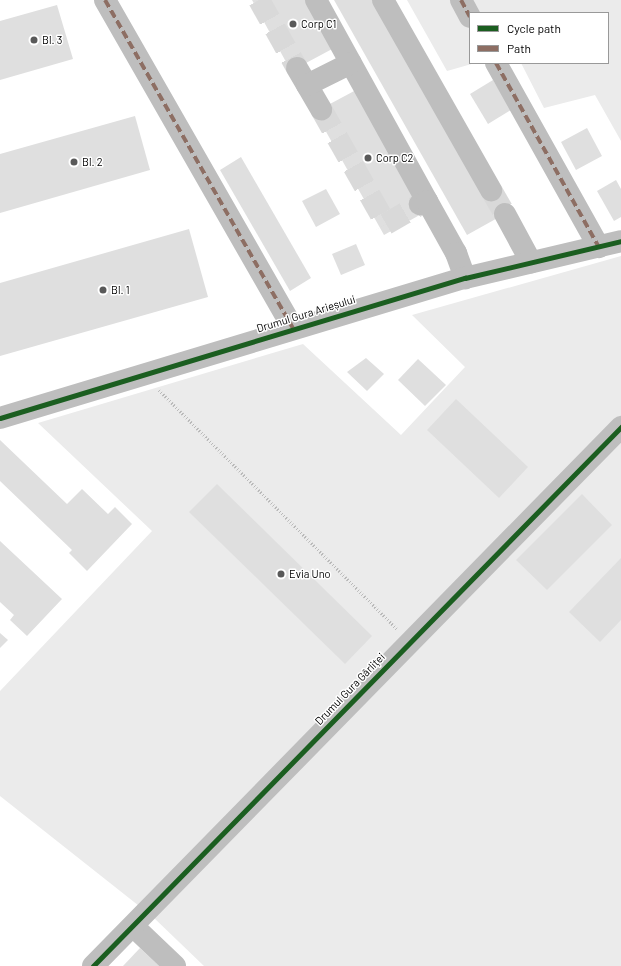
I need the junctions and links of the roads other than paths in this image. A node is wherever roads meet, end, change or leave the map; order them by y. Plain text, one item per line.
1 (105, 0) edge
2 (316, 0) edge
3 (383, 0) edge
4 (461, 0) edge
5 (469, 14) edge
6 (351, 63) junction
7 (497, 64) edge
8 (321, 109) tunnel mouth
9 (491, 190) tunnel mouth
10 (505, 214) tunnel mouth
11 (621, 241) edge
12 (599, 246) junction
13 (531, 262) junction
14 (465, 278) junction
15 (293, 328) junction
16 (0, 418) edge
17 (621, 428) edge
18 (133, 926) junction
19 (94, 966) edge
20 (175, 966) edge

1 - 15 street
2 - 6 street
3 - 9 street
4 - 5 street
6 - 8 street
6 - 14 street
7 - 12 street
10 - 13 street
11 - 12 street, Drumul Gura Arieșului
12 - 13 street, Drumul Gura Arieșului
13 - 14 street, Drumul Gura Arieșului
14 - 15 street, Drumul Gura Arieșului
15 - 16 street, Drumul Gura Arieșului
17 - 18 street, Drumul Gura Gârliței
18 - 19 street, Drumul Gura Gârliței
18 - 20 street

